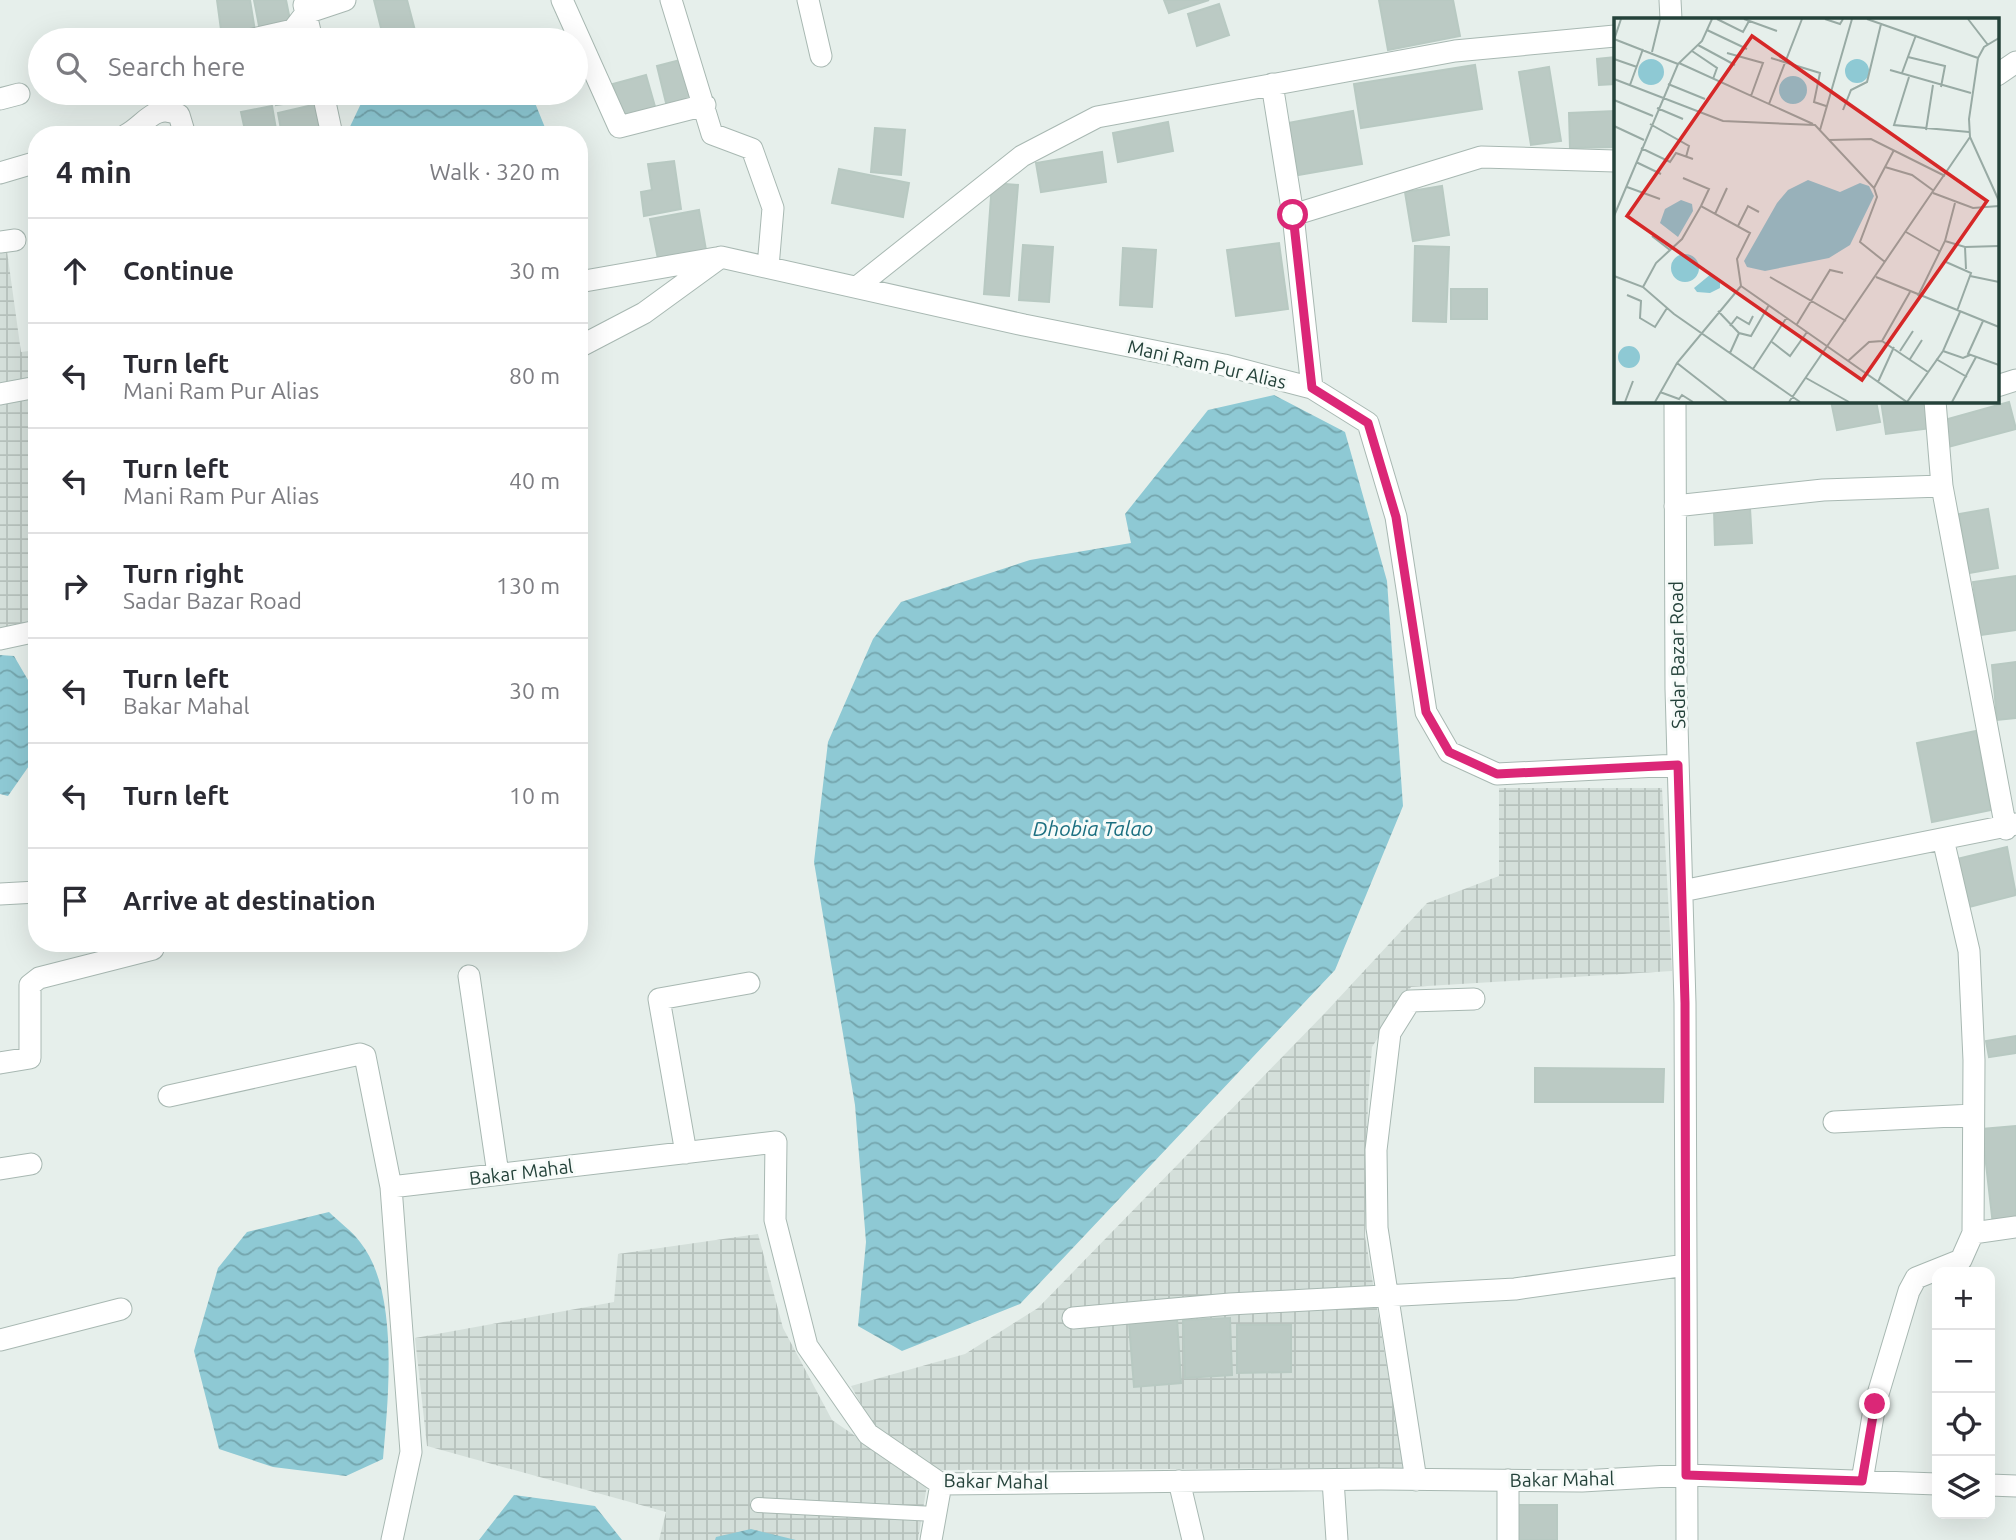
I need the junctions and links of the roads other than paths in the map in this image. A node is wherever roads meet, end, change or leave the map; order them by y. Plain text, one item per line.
1 (345, 0) edge
2 (562, 0) edge
3 (671, 0) edge
4 (808, 0) edge
5 (1670, 0) edge
6 (304, 6) edge
7 (1671, 18) edge
8 (294, 28) edge
9 (309, 28) edge
10 (575, 28) edge
11 (1614, 36) edge
12 (821, 56) dead end
13 (588, 58) edge
14 (2016, 62) edge
15 (1998, 74) edge
16 (1272, 85) junction
17 (326, 105) edge
18 (705, 105) junction
19 (138, 126) edge
20 (182, 126) edge
21 (330, 126) edge
22 (1614, 161) edge
23 (28, 165) edge
24 (0, 173) edge
25 (1293, 215) junction
26 (721, 257) junction
27 (768, 267) junction
28 (588, 280) edge
29 (857, 287) junction
30 (588, 342) edge
31 (2016, 380) edge
32 (1998, 386) edge
33 (1312, 388) junction
34 (28, 389) edge
35 (0, 394) edge
36 (1675, 402) edge
37 (1939, 402) edge
38 (1942, 486) junction
39 (1675, 506) junction
40 (28, 633) edge
41 (0, 639) edge
42 (1678, 765) junction
43 (2011, 826) edge
44 (1943, 839) junction
45 (1682, 891) junction
46 (28, 892) edge
47 (0, 894) edge
48 (102, 952) edge
49 (469, 976) dead end
50 (749, 983) dead end
51 (1474, 999) dead end
52 (0, 1063) edge
53 (169, 1096) dead end
54 (1973, 1115) junction
55 (1834, 1122) dead end
56 (687, 1153) junction
57 (31, 1164) dead end
58 (0, 1169) edge
59 (498, 1174) junction
60 (391, 1186) junction
61 (2016, 1227) edge
62 (1973, 1233) junction
63 (1686, 1265) junction
64 (1388, 1296) junction
65 (121, 1309) dead end
66 (1073, 1318) dead end
67 (0, 1340) edge
68 (1686, 1475) junction
69 (1333, 1480) junction
70 (1416, 1480) junction
71 (1508, 1480) junction
72 (1179, 1481) junction
73 (1862, 1481) junction
74 (941, 1483) junction
75 (1932, 1484) edge
76 (1995, 1485) edge
77 (2016, 1486) edge
78 (758, 1505) dead end
79 (935, 1514) junction
80 (392, 1540) edge
81 (931, 1540) edge
82 (1193, 1540) edge
83 (1336, 1540) edge
84 (1508, 1540) edge
85 (1687, 1540) edge

1 - 6 street
2 - 10 street
3 - 18 street
4 - 12 street
5 - 7 street
6 - 8 street
6 - 9 street
11 - 16 street
13 - 18 street
14 - 15 street
16 - 25 street
16 - 29 street
17 - 21 street
18 - 27 street
19 - 20 street
22 - 25 street
23 - 24 street
25 - 33 street
26 - 27 street, Mani Ram Pur Alias
26 - 28 street
26 - 30 street
27 - 29 street, Mani Ram Pur Alias
29 - 33 street, Mani Ram Pur Alias
31 - 32 street
33 - 42 street, Mani Ram Pur Alias
34 - 35 street
36 - 39 street, Sadar Bazar Road
37 - 38 street
38 - 39 street
38 - 43 street
39 - 42 street, Sadar Bazar Road
40 - 41 street
42 - 45 street, Sadar Bazar Road
43 - 44 street
44 - 45 street
44 - 54 street
45 - 63 street, Sadar Bazar Road
46 - 47 street
48 - 52 street
49 - 59 street
50 - 56 street
51 - 64 street
53 - 60 street
54 - 55 street
54 - 62 street
56 - 59 street, Bakar Mahal
56 - 74 street, Bakar Mahal
57 - 58 street
59 - 60 street, Bakar Mahal
60 - 80 street
61 - 62 street
62 - 73 street
63 - 64 street
63 - 68 street, Sadar Bazar Road
64 - 66 street
64 - 70 street
65 - 67 street
68 - 71 street, Bakar Mahal
68 - 73 street, Bakar Mahal
68 - 85 street, Sadar Bazar Road
69 - 70 street, Bakar Mahal
69 - 72 street, Bakar Mahal
69 - 83 street
70 - 71 street, Bakar Mahal
71 - 84 street
72 - 74 street, Bakar Mahal
72 - 82 street
73 - 75 street, Bakar Mahal
74 - 79 street
76 - 77 street
78 - 79 lane
79 - 81 street

